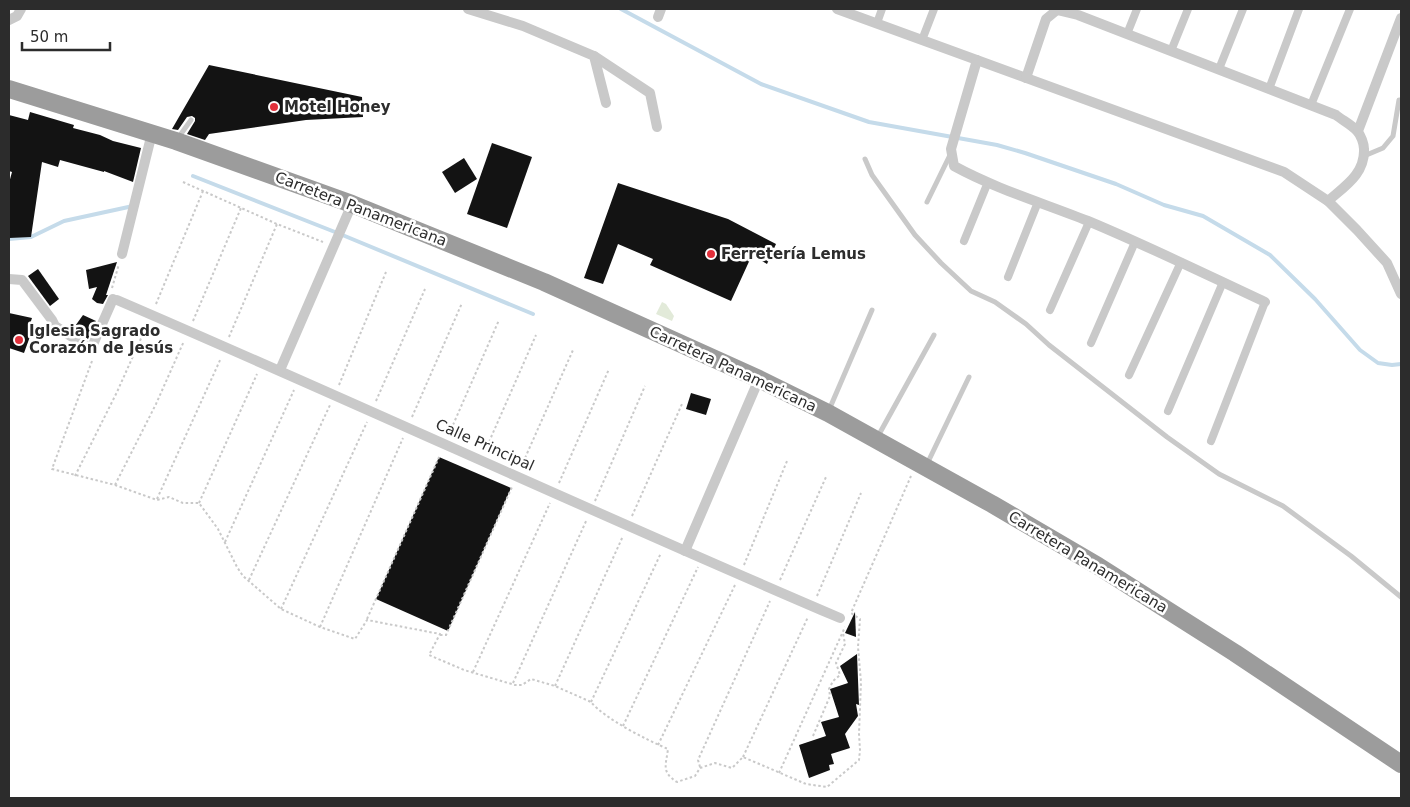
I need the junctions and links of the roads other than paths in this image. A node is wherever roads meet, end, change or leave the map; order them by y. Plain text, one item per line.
1 (21, 9) edge
2 (468, 9) edge
3 (837, 9) edge
4 (882, 9) edge
5 (934, 9) edge
6 (1137, 9) edge
7 (1188, 9) edge
8 (1243, 9) edge
9 (1299, 9) edge
10 (1350, 9) edge
11 (1080, 12) edge
12 (1401, 18) edge
13 (9, 20) edge
14 (877, 23) junction
15 (1127, 34) junction
16 (922, 40) junction
17 (1170, 51) junction
18 (594, 56) junction
19 (977, 60) junction
20 (1219, 70) junction
21 (1026, 78) junction
22 (1269, 88) junction
23 (9, 89) edge
24 (1401, 100) edge
25 (606, 103) dead end
26 (1311, 105) junction
27 (191, 120) dead end
28 (657, 127) dead end
29 (1358, 132) junction
30 (152, 133) junction
31 (176, 141) junction
32 (951, 150) junction
33 (1364, 156) junction
34 (865, 159) dead end
35 (988, 182) junction
36 (1328, 201) junction
37 (927, 202) dead end
38 (1038, 202) junction
39 (352, 204) junction
40 (1089, 222) junction
41 (964, 241) dead end
42 (1135, 242) junction
43 (122, 254) road end
44 (1181, 262) junction
45 (1008, 277) dead end
46 (9, 280) edge
47 (1222, 282) junction
48 (1401, 294) edge
49 (1266, 302) joint
50 (872, 310) dead end
51 (1050, 310) dead end
52 (934, 335) dead end
53 (1091, 343) dead end
54 (280, 370) junction
55 (1128, 375) dead end
56 (970, 377) dead end
57 (759, 379) junction
58 (1168, 411) dead end
59 (828, 413) junction
60 (876, 440) junction
61 (1211, 441) dead end
62 (921, 466) junction
63 (685, 551) junction
64 (1401, 597) edge
65 (840, 618) road end
66 (1401, 764) edge

1 - 13 street
2 - 18 street
3 - 14 street
4 - 14 street
5 - 16 street
6 - 15 street
7 - 17 street
8 - 20 street
9 - 22 street
10 - 26 street
11 - 15 street
11 - 21 street
12 - 29 street
14 - 16 street
15 - 17 street
16 - 19 street
17 - 20 street
18 - 25 street
18 - 28 street
19 - 21 street
19 - 32 street
20 - 22 street
21 - 36 street
22 - 26 street
23 - 30 highway, Carretera Panamericana
24 - 33 lane
26 - 29 street
27 - 31 lane
29 - 33 street
30 - 31 highway, Carretera Panamericana
30 - 43 street
31 - 39 highway, Carretera Panamericana
32 - 35 street
32 - 37 lane
33 - 36 street
34 - 64 lane
35 - 38 street
35 - 41 street
36 - 48 street
38 - 40 street
38 - 45 street
39 - 54 street
39 - 57 highway, Carretera Panamericana
40 - 42 street
40 - 51 street
42 - 44 street
42 - 53 street
44 - 47 street
44 - 55 street
46 - 54 street, Calle Principal
47 - 49 street
47 - 58 street
49 - 61 street
50 - 59 lane
52 - 60 lane
54 - 63 street, Calle Principal
56 - 62 lane
57 - 59 highway, Carretera Panamericana
57 - 63 street
59 - 60 highway, Carretera Panamericana
60 - 62 highway, Carretera Panamericana
62 - 66 highway, Carretera Panamericana
63 - 65 street, Calle Principal

